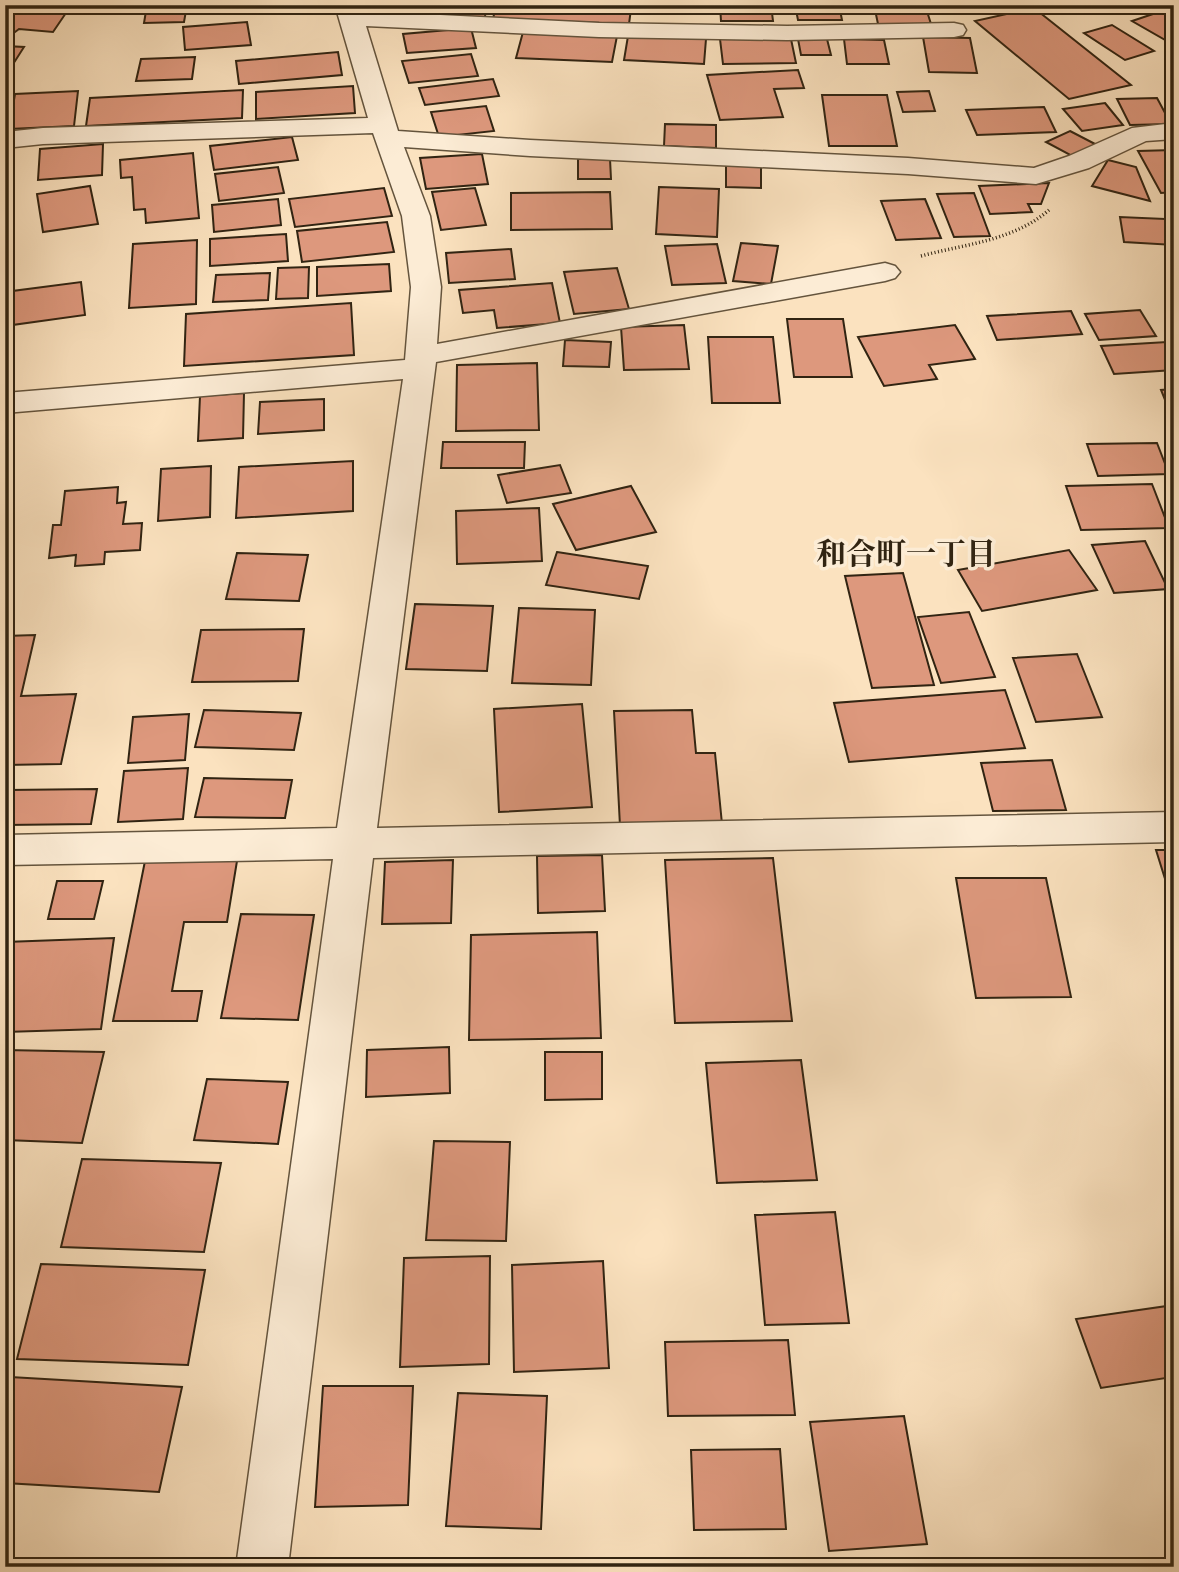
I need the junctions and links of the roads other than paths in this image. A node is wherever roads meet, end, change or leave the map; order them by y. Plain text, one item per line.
1 (349, 12) edge
2 (954, 30) dead end
3 (386, 131) junction
4 (1174, 131) edge
5 (5, 141) edge
6 (885, 272) road end
7 (421, 362) junction
8 (5, 404) edge
9 (1174, 827) edge
10 (355, 844) junction
11 (5, 849) edge
12 (262, 1567) edge

1 - 2 street
1 - 3 street
3 - 4 street
3 - 5 street
3 - 7 street
6 - 7 street
7 - 8 street
7 - 10 street
9 - 10 street
10 - 11 street
10 - 12 street

